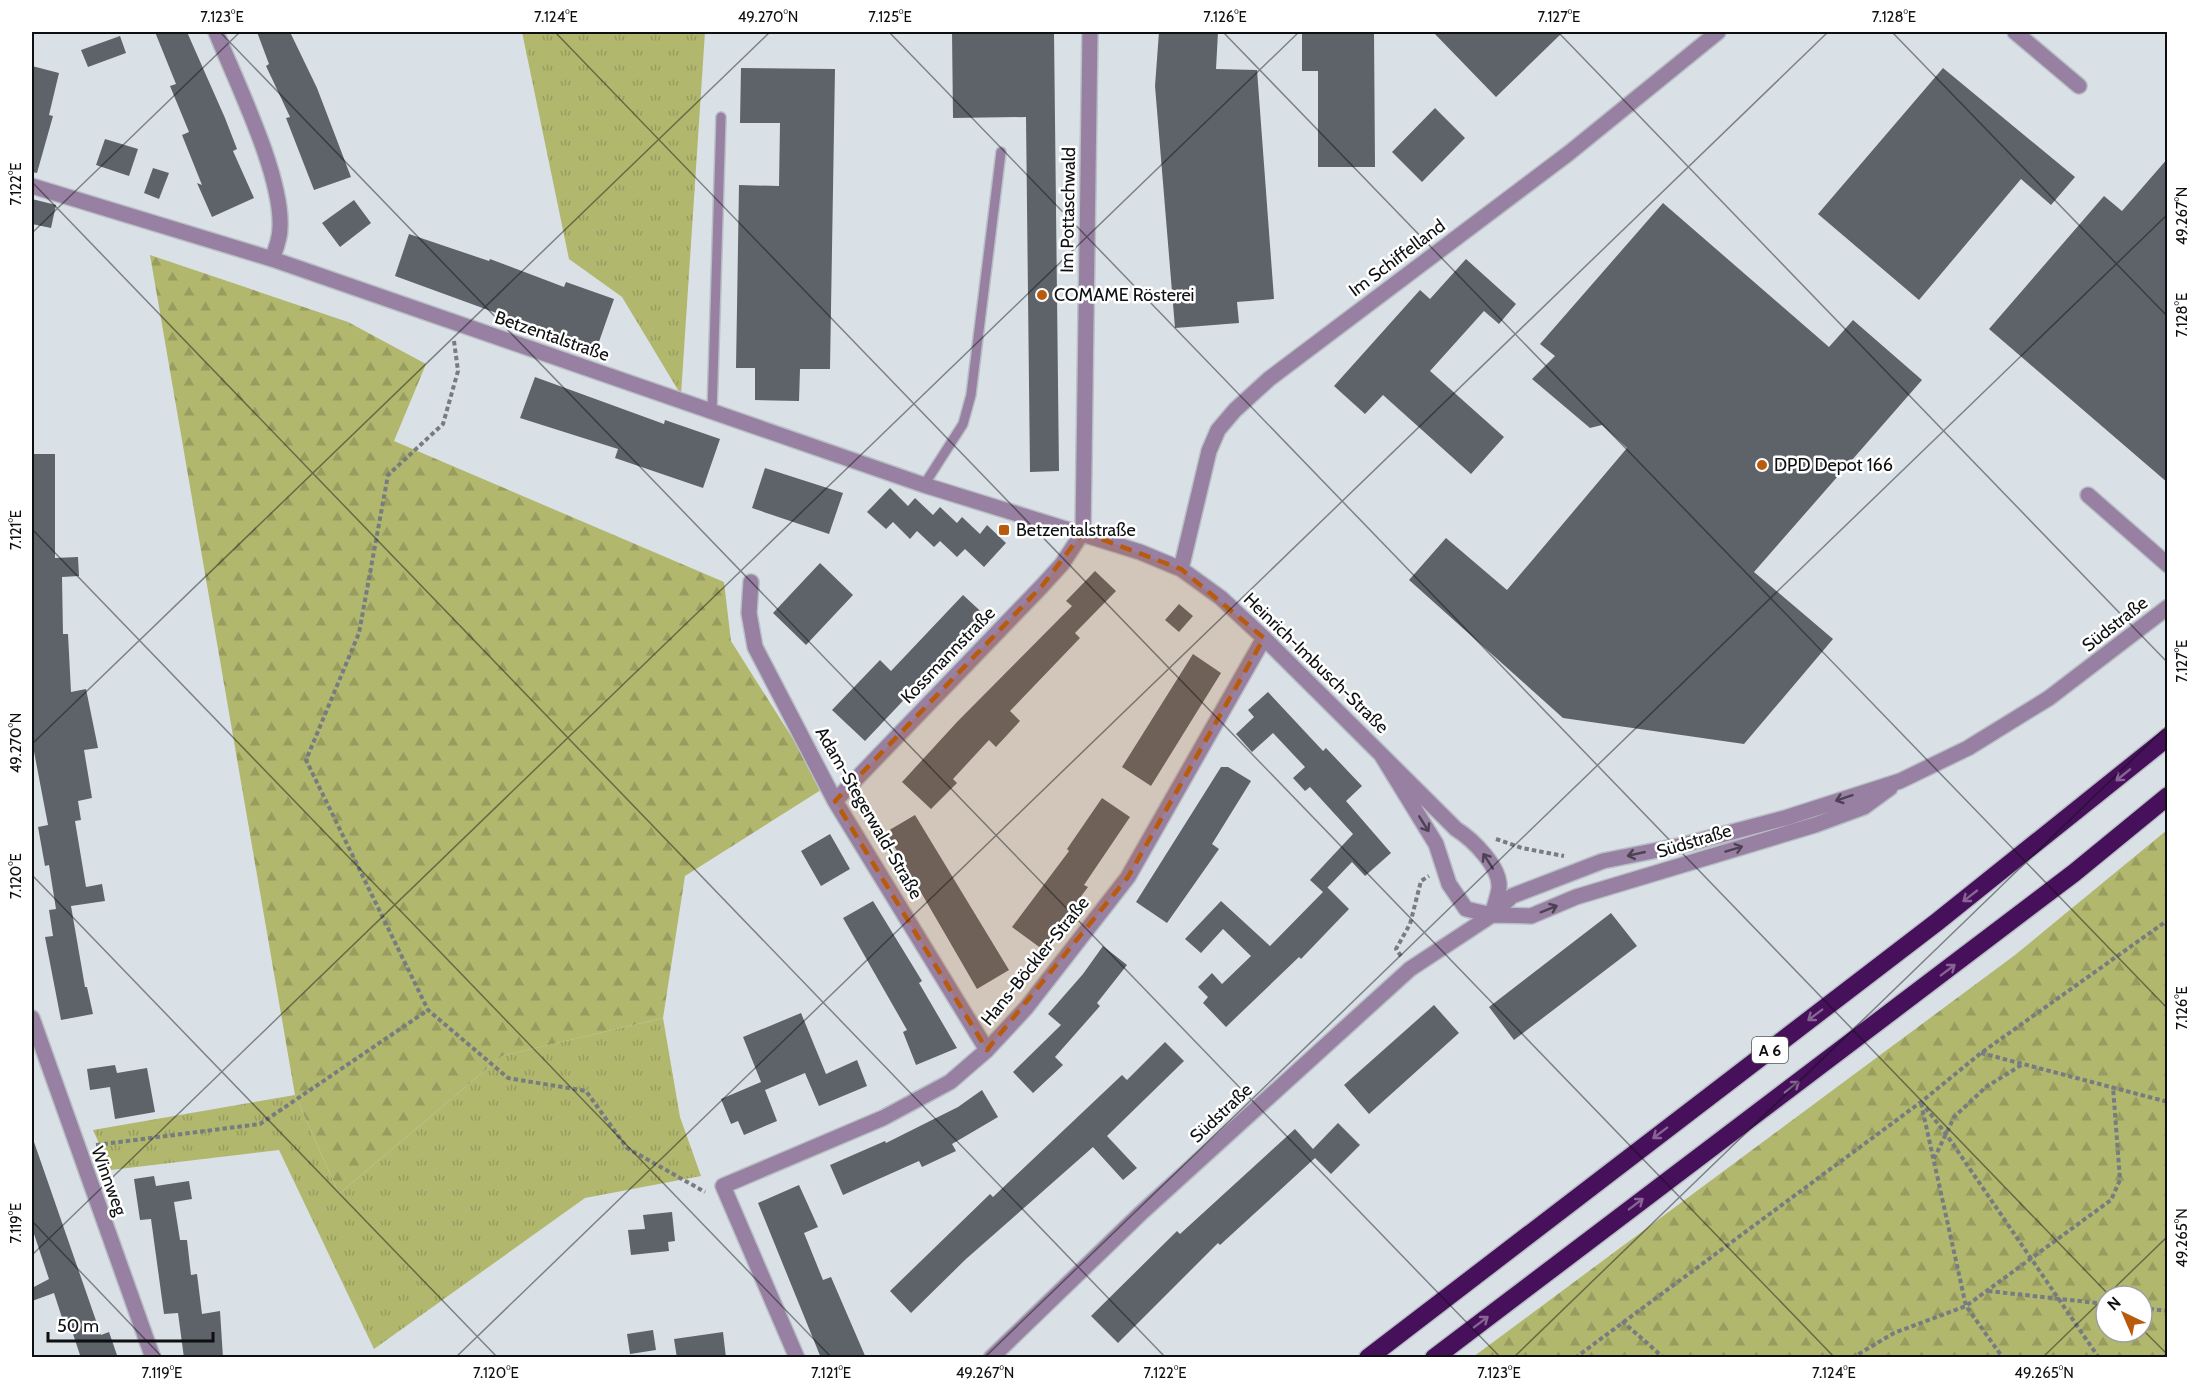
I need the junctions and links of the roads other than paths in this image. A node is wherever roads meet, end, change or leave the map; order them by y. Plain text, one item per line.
1 (216, 32) edge
2 (1090, 32) edge
3 (1718, 32) edge
4 (2016, 32) edge
5 (2079, 86) dead end
6 (721, 117) dead end
7 (1001, 152) dead end
8 (32, 186) edge
9 (272, 259) junction
10 (712, 412) junction
11 (924, 485) junction
12 (2088, 495) dead end
13 (1083, 532) junction
14 (2168, 565) edge
15 (1181, 569) junction
16 (751, 582) dead end
17 (1221, 598) joint
18 (2168, 607) edge
19 (1264, 638) junction
20 (2168, 738) edge
21 (1382, 756) junction
22 (1900, 781) junction
23 (2168, 796) edge
24 (835, 801) junction
25 (1492, 915) junction
26 (32, 1018) edge
27 (987, 1050) junction
28 (153, 1358) edge
29 (797, 1358) edge
30 (991, 1358) edge
31 (1368, 1358) edge
32 (1434, 1358) edge

1 - 9 street
2 - 13 street, Im Pottaschwald
3 - 15 street, Im Schiffelland
4 - 5 street
6 - 10 lane
7 - 11 lane
8 - 9 street, Betzentalstraße
9 - 10 street, Betzentalstraße
10 - 11 street, Betzentalstraße
11 - 13 street, Betzentalstraße
12 - 14 street
13 - 15 street, Betzentalstraße
13 - 24 street, Kossmannstraße
15 - 17 street, Betzentalstraße
16 - 24 street, Adam-Stegerwald-Straße
17 - 19 street, Heinrich-Imbusch-Straße
18 - 22 street, Südstraße
19 - 21 street, Heinrich-Imbusch-Straße
19 - 27 street, Hans-Böckler-Straße
20 -> 31 highway, A 6
21 -> 25 street, Heinrich-Imbusch-Straße
25 -> 21 street, Heinrich-Imbusch-Straße
22 -> 25 street, Südstraße
25 -> 22 street, Südstraße
32 -> 23 highway, A 6
24 - 27 street, Adam-Stegerwald-Straße
25 - 30 street, Südstraße
26 - 28 street, Winnweg
27 - 29 street, Hans-Böckler-Straße

